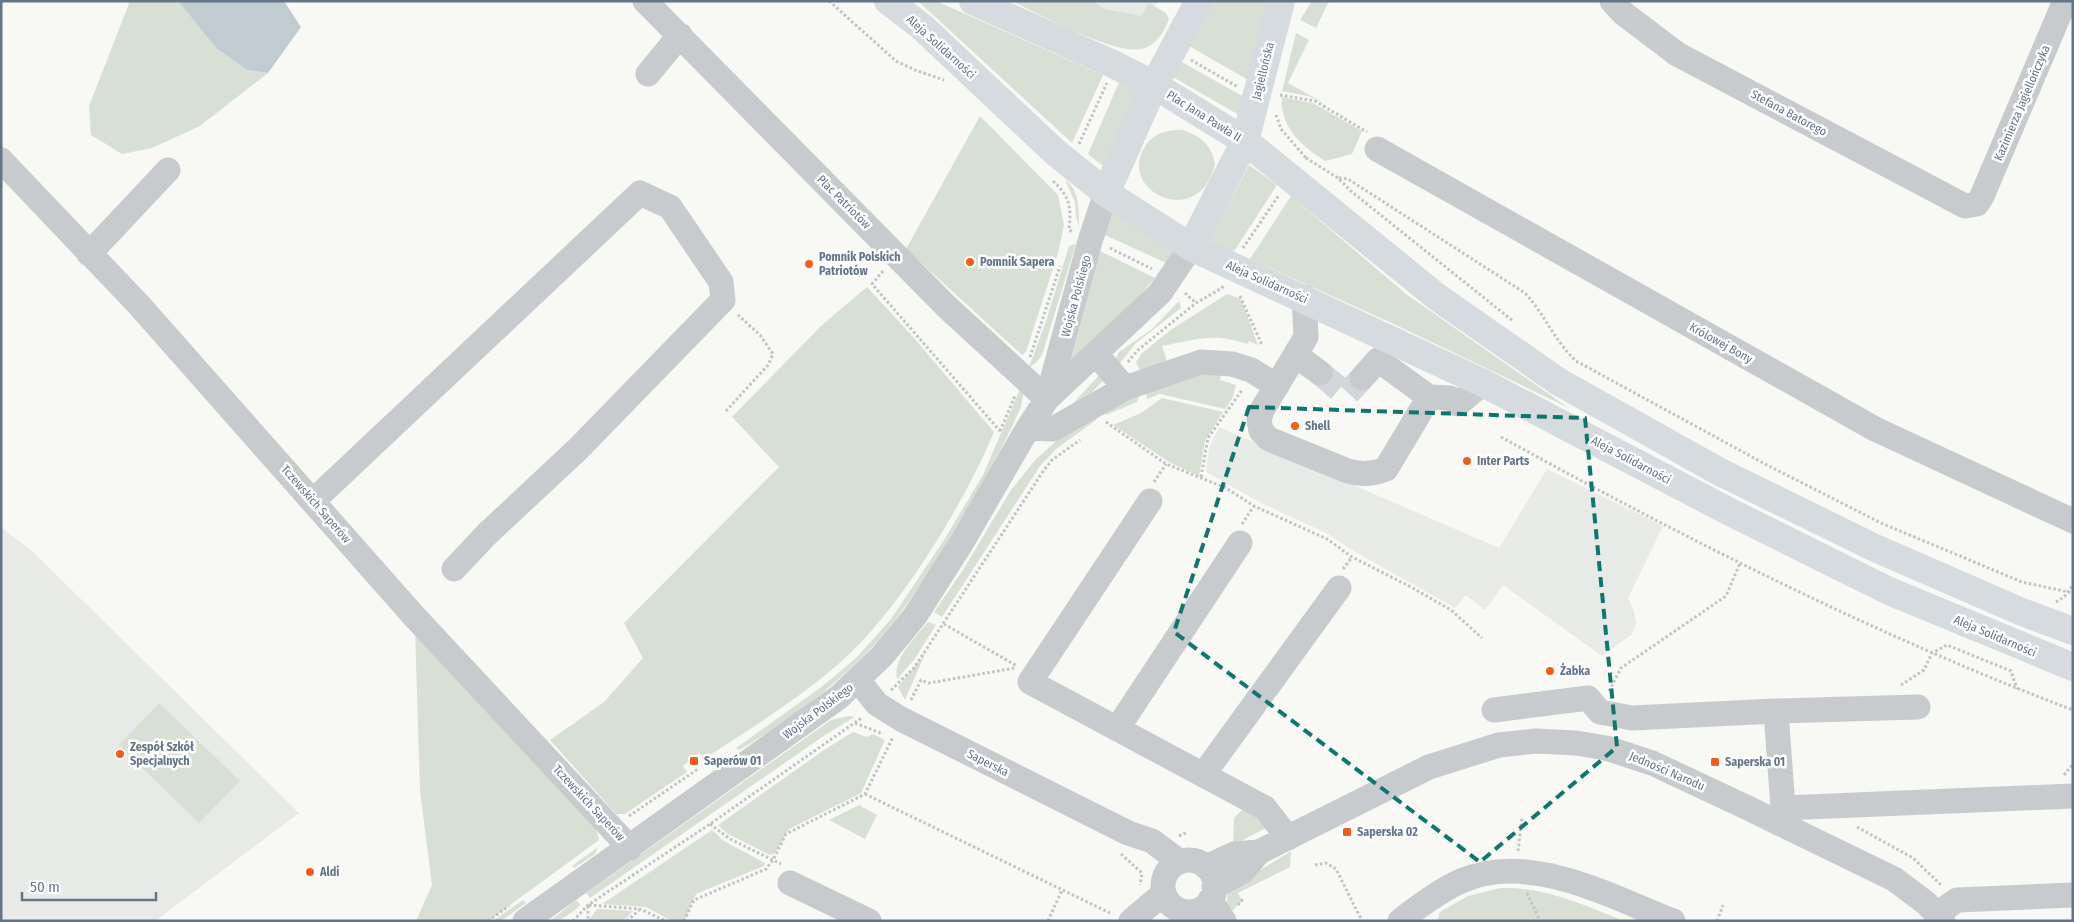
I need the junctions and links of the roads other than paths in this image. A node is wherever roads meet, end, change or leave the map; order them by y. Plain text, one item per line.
1 (645, 1) edge
2 (888, 1) edge
3 (973, 1) edge
4 (1199, 1) edge
5 (1281, 1) edge
6 (1612, 1) edge
7 (2065, 1) edge
8 (680, 36) junction
9 (648, 74) dead end
10 (1154, 85) junction
11 (1245, 142) junction
12 (1374, 142) road end
13 (1, 160) edge
14 (168, 170) dead end
15 (1106, 193) junction
16 (1977, 204) joint
17 (1191, 247) junction
18 (89, 254) junction
19 (1304, 297) junction
20 (1301, 346) junction
21 (1096, 354) junction
22 (1320, 373) tunnel mouth
23 (1362, 378) tunnel mouth
24 (1483, 383) junction
25 (1277, 386) junction
26 (1125, 388) junction
27 (1428, 397) junction
28 (1047, 399) junction
29 (1028, 428) junction
30 (313, 501) junction
31 (1150, 501) dead end
32 (2073, 521) edge
33 (1240, 543) dead end
34 (454, 569) dead end
35 (1339, 588) dead end
36 (2070, 617) edge
37 (2073, 667) edge
38 (858, 680) junction
39 (1918, 707) dead end
40 (1503, 709) dead end
41 (1776, 712) junction
42 (1117, 729) junction
43 (1203, 775) junction
44 (2073, 796) edge
45 (1780, 815) junction
46 (1288, 838) junction
47 (630, 848) junction
48 (790, 883) dead end
49 (1191, 892) edge
50 (2073, 895) edge
51 (1945, 912) edge
52 (518, 913) edge
53 (1136, 916) edge
54 (869, 921) edge
55 (1224, 921) edge
56 (1400, 921) edge
57 (1673, 921) edge

1 - 8 street, Plac Patriotów
2 - 15 main road, Aleja Solidarności
3 - 10 main road
4 - 10 main road
5 - 11 main road, Jagiellońska
6 - 16 street, Stefana Batorego
7 - 16 street, Kazimierza Jagiellończyka
8 - 9 street
8 - 28 street, Plac Patriotów
10 - 11 main road, Plac Jana Pawła II
10 - 15 main road, Plac Jana Pawła II
11 - 17 main road, Plac Jana Pawła II
11 - 36 main road
12 - 32 street, Królowej Bony
13 - 18 street, Tczewskich Saperów
14 - 18 street
15 - 17 main road
15 - 28 street, Wojska Polskiego
17 - 19 main road, Aleja Solidarności
17 - 21 street, Wojska Polskiego
18 - 30 street, Tczewskich Saperów
19 - 20 street
19 - 24 main road, Aleja Solidarności
20 - 22 street
20 - 25 street
21 - 26 street
21 - 28 street, Wojska Polskiego
23 - 27 street
24 - 27 street
24 - 37 main road, Aleja Solidarności
25 - 26 street
25 - 27 street
26 - 29 street
28 - 29 street, Wojska Polskiego
29 - 38 street, Wojska Polskiego
30 - 34 street
30 - 47 street, Tczewskich Saperów
31 - 42 street
33 - 42 street
35 - 43 street
38 - 47 street, Wojska Polskiego
38 - 49 street, Saperska
39 - 41 street
40 - 41 street
41 - 45 street
42 - 43 street
43 - 46 street
44 - 45 street
45 - 46 street, Jedności Narodu
45 - 51 street, Jedności Narodu
46 - 49 street, Jedności Narodu
47 - 52 street, Wojska Polskiego
48 - 54 street
49 - 53 street, Jedności Narodu
49 - 55 street, Saperska
50 - 51 street
56 - 57 street

